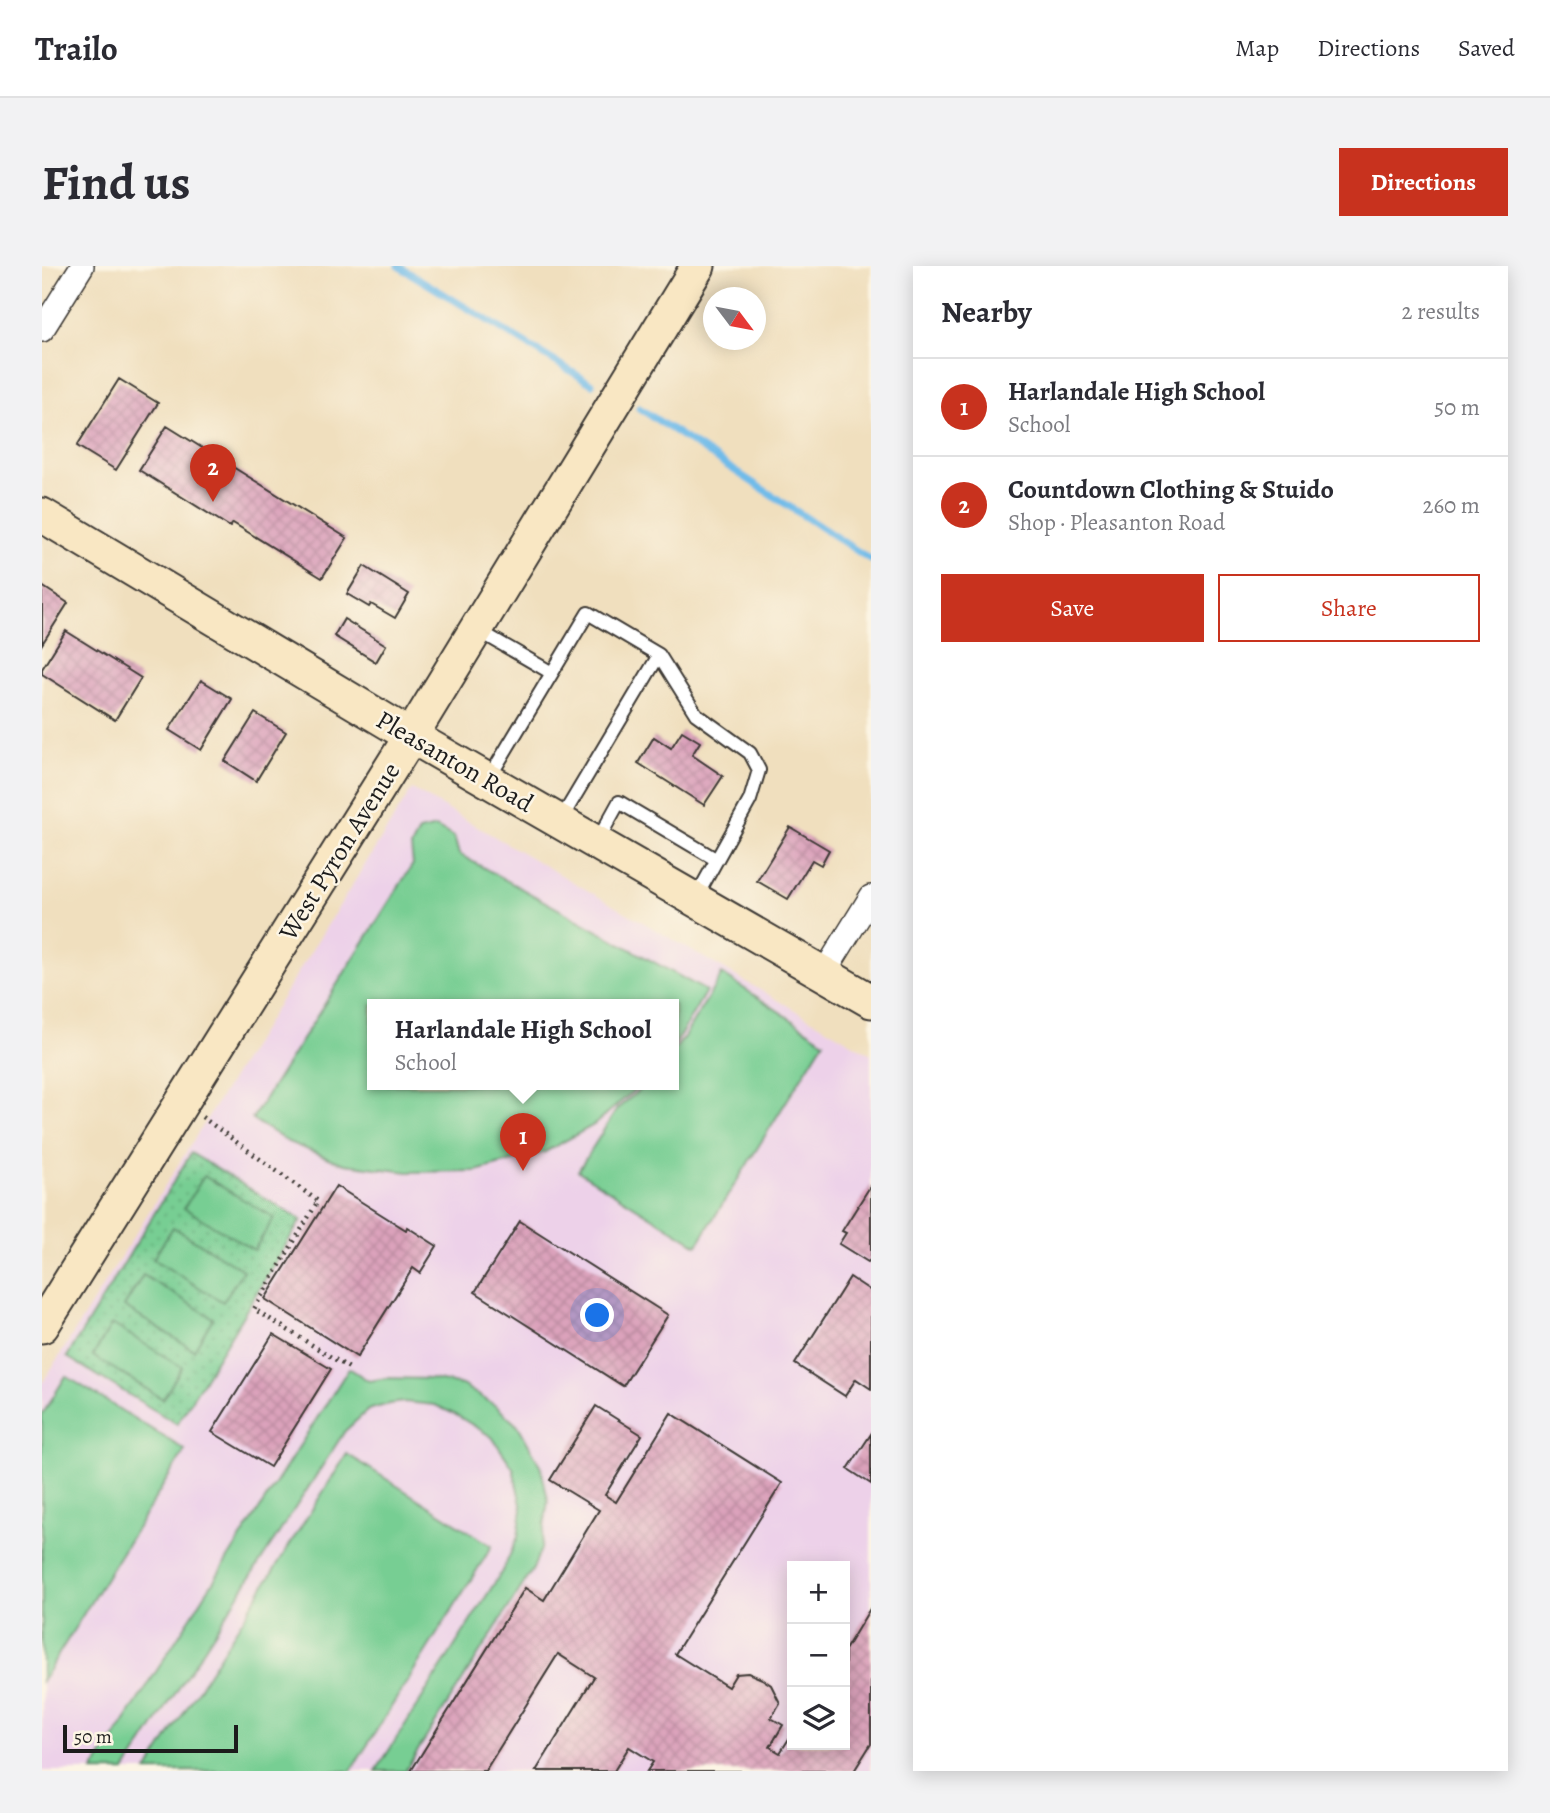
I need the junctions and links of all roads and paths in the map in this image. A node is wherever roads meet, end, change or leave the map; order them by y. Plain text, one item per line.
1 (82, 266) edge
2 (698, 266) edge
3 (42, 330) edge
4 (42, 515) edge
5 (476, 629) junction
6 (659, 655) junction
7 (552, 673) junction
8 (411, 736) junction
9 (488, 780) junction
10 (560, 822) junction
11 (597, 842) junction
12 (717, 860) junction
13 (871, 897) edge
14 (695, 899) junction
15 (824, 974) junction
16 (871, 1001) edge
17 (181, 1103) junction
18 (42, 1326) edge
19 (349, 1368) dead end

1 - 3 street
2 - 5 street, West Pyron Avenue
4 - 8 street, Pleasanton Road
5 - 7 lane
5 - 8 street, West Pyron Avenue
6 - 7 lane
6 - 10 lane
6 - 12 lane
7 - 9 lane
8 - 9 street, Pleasanton Road
8 - 17 street, West Pyron Avenue
9 - 10 street, Pleasanton Road
10 - 11 street, Pleasanton Road
11 - 12 lane
11 - 14 street, Pleasanton Road
12 - 14 lane
13 - 15 street
14 - 15 street, Pleasanton Road
15 - 16 street, Pleasanton Road
17 - 18 street, West Pyron Avenue
17 - 19 path

